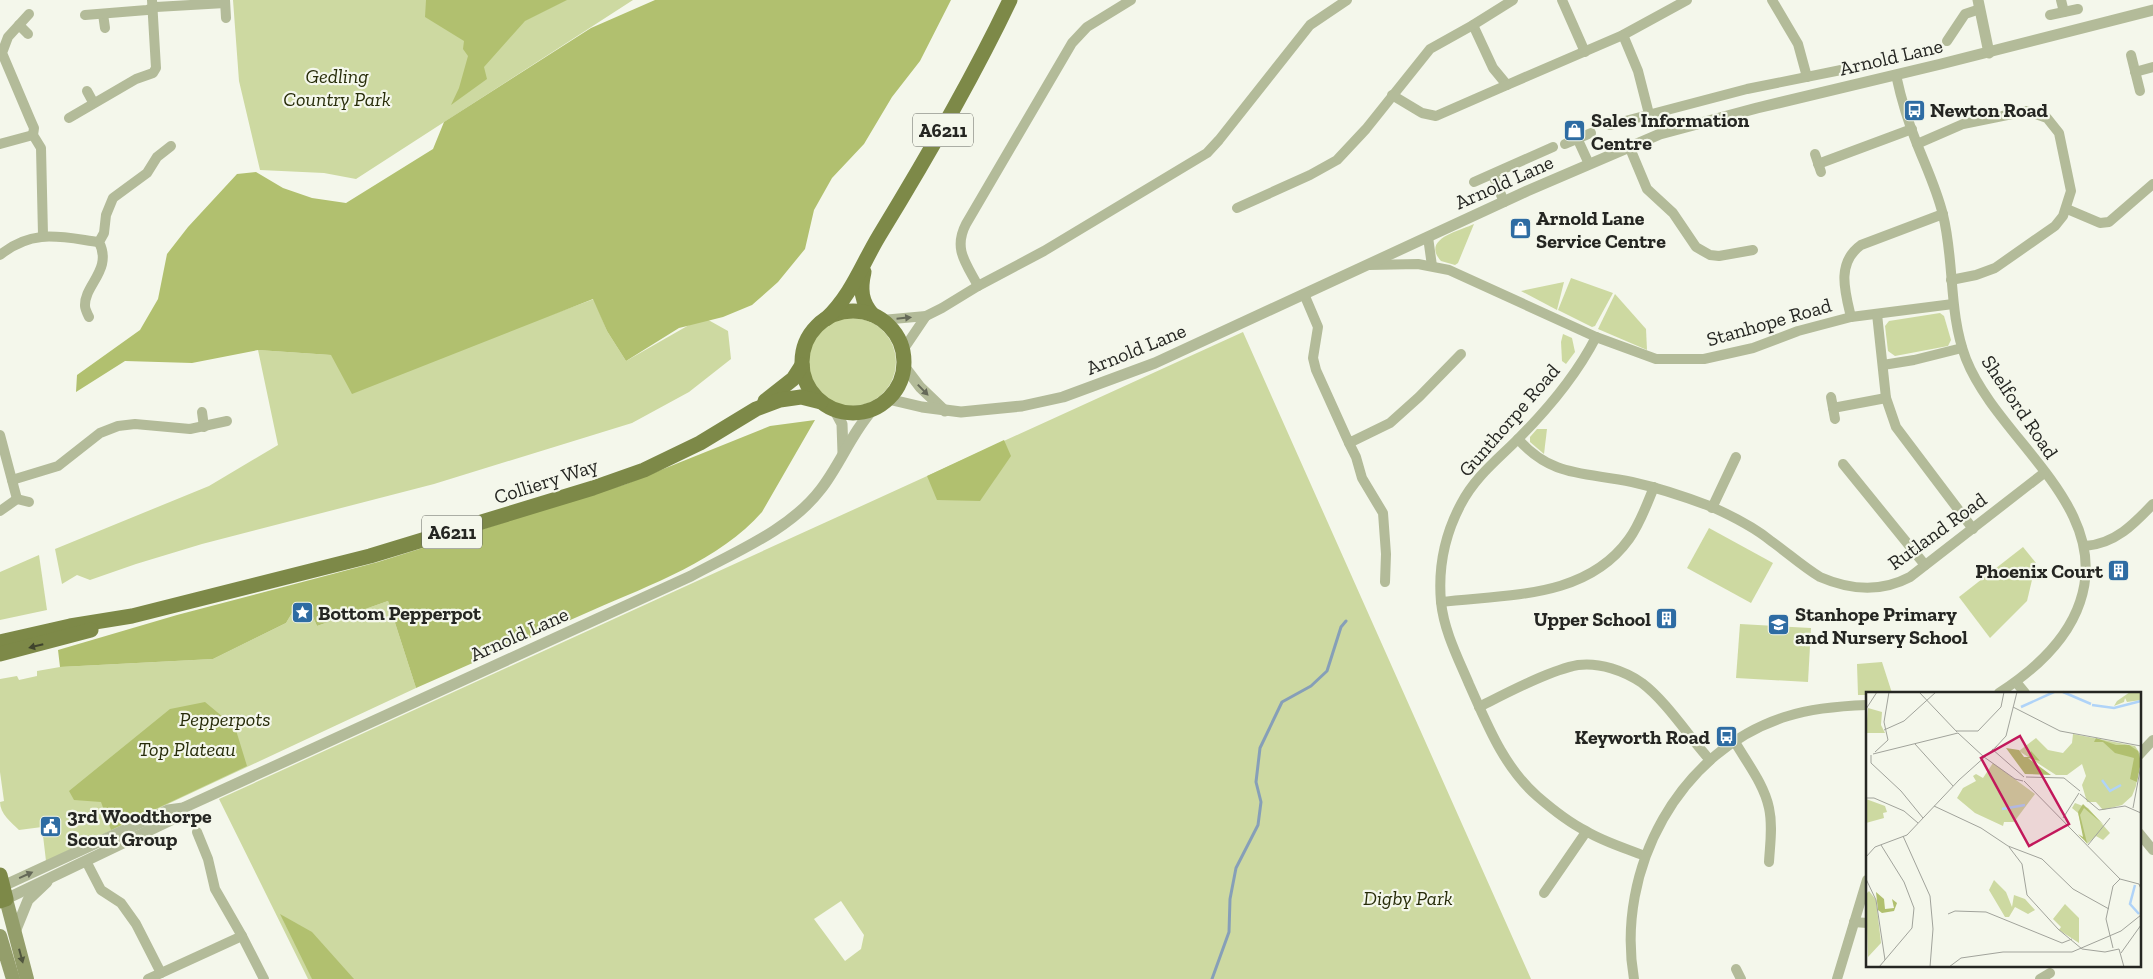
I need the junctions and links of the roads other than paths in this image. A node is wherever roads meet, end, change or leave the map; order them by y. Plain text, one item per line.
1 (1010, 0) edge
2 (1131, 0) edge
3 (1347, 0) edge
4 (1513, 0) edge
5 (1562, 0) edge
6 (1687, 0) edge
7 (1772, 0) edge
8 (2061, 0) edge
9 (225, 1) edge
10 (152, 4) edge
11 (1979, 4) edge
12 (2078, 9) dead end
13 (2153, 10) edge
14 (2064, 12) junction
15 (29, 14) dead end
16 (103, 14) junction
17 (85, 16) dead end
18 (2050, 16) dead end
19 (226, 18) dead end
20 (19, 25) junction
21 (1473, 25) junction
22 (105, 28) dead end
23 (28, 34) dead end
24 (1623, 35) junction
25 (1948, 41) dead end
26 (1585, 52) junction
27 (1989, 53) junction
28 (2131, 55) dead end
29 (2153, 67) edge
30 (1846, 70) dead end
31 (2135, 72) junction
32 (1896, 75) junction
33 (1806, 77) junction
34 (1507, 85) junction
35 (87, 91) dead end
36 (2140, 91) dead end
37 (1392, 95) junction
38 (93, 102) junction
39 (1650, 114) junction
40 (69, 118) dead end
41 (1610, 125) dead end
42 (1912, 129) junction
43 (1591, 133) dead end
44 (33, 135) junction
45 (1578, 140) junction
46 (0, 144) edge
47 (1566, 144) dead end
48 (1916, 144) junction
49 (171, 146) dead end
50 (1629, 146) junction
51 (1553, 147) dead end
52 (149, 150) dead end
53 (157, 157) junction
54 (1818, 163) dead end
55 (1589, 164) junction
56 (1493, 175) junction
57 (1474, 182) dead end
58 (2153, 184) edge
59 (1504, 202) junction
60 (1237, 208) dead end
61 (2067, 210) junction
62 (1943, 214) junction
63 (42, 235) junction
64 (1428, 237) junction
65 (99, 242) junction
66 (1752, 250) dead end
67 (0, 255) edge
68 (868, 256) junction
69 (1368, 265) junction
70 (1432, 266) junction
71 (1951, 280) junction
72 (978, 286) junction
73 (1304, 294) junction
74 (1953, 304) junction
75 (74, 306) dead end
76 (85, 306) junction
77 (1877, 314) junction
78 (926, 316) junction
79 (88, 317) dead end
80 (877, 317) junction
81 (1851, 317) junction
82 (826, 319) junction
83 (1596, 337) junction
84 (1962, 348) junction
85 (903, 350) junction
86 (1461, 354) dead end
87 (802, 365) junction
88 (1883, 365) junction
89 (904, 366) junction
90 (1831, 397) dead end
91 (1886, 398) junction
92 (888, 399) junction
93 (828, 406) junction
94 (874, 408) junction
95 (1833, 408) junction
96 (756, 409) junction
97 (945, 411) junction
98 (202, 412) dead end
99 (1835, 419) dead end
100 (227, 421) dead end
101 (204, 427) junction
102 (1518, 439) junction
103 (1, 442) edge
104 (1349, 443) junction
105 (843, 455) junction
106 (1736, 457) dead end
107 (1843, 464) dead end
108 (2044, 473) junction
109 (12, 480) junction
110 (1654, 487) junction
111 (17, 499) junction
112 (29, 502) dead end
113 (2153, 504) edge
114 (1712, 508) junction
115 (0, 511) edge
116 (1974, 529) junction
117 (2085, 546) junction
118 (1925, 565) junction
119 (1385, 582) dead end
120 (1441, 602) junction
121 (132, 616) junction
122 (0, 642) edge
123 (0, 654) edge
124 (2016, 682) junction
125 (2001, 692) edge
126 (2024, 692) edge
127 (1866, 705) edge
128 (1479, 707) junction
129 (2153, 740) edge
130 (1735, 742) junction
131 (2140, 755) edge
132 (1710, 760) junction
133 (183, 808) junction
134 (196, 832) dead end
135 (1586, 832) junction
136 (2140, 834) edge
137 (2153, 850) edge
138 (1645, 856) junction
139 (86, 861) junction
140 (1769, 862) dead end
141 (54, 876) junction
142 (1866, 883) edge
143 (2, 889) edge
144 (1544, 893) dead end
145 (1854, 922) junction
146 (1866, 923) edge
147 (15, 932) junction
148 (0, 936) edge
149 (242, 936) junction
150 (160, 973) junction
151 (2050, 974) dead end
152 (12, 979) edge
153 (27, 979) edge
154 (148, 979) edge
155 (264, 979) edge
156 (1634, 979) edge
157 (1837, 979) edge
158 (2040, 979) edge

1 - 68 main road, A6211
2 - 72 street
3 - 72 street
4 - 21 street
5 - 26 street
6 - 24 street
7 - 33 street
8 - 14 street
9 - 10 street
9 - 19 street
10 - 16 street
10 - 38 street
11 - 25 street
11 - 27 street
12 - 14 street
13 - 27 street, Arnold Lane
14 - 18 street
15 - 20 street
16 - 17 street
16 - 22 street
20 - 23 street
20 - 44 street
21 - 34 street
21 - 37 street
24 - 26 street
24 - 39 street
26 - 34 street
27 - 32 street, Arnold Lane
28 - 31 street
29 - 31 street
30 - 33 street
31 - 36 street
32 - 42 street, Shelford Road
32 - 50 street, Arnold Lane
33 - 39 street
34 - 37 street
35 - 38 street
37 - 60 street
38 - 40 street
39 - 41 street
42 - 48 street, Shelford Road
42 - 54 street
43 - 45 street
44 - 46 street
44 - 63 street
45 - 47 street
45 - 55 street
48 - 61 street
48 - 62 street, Shelford Road
49 - 53 street
50 - 55 street, Arnold Lane
50 - 66 street
51 - 56 street
52 - 53 street
53 - 65 street
55 - 59 street, Arnold Lane
56 - 57 street
56 - 59 street
58 - 61 street
59 - 64 street, Arnold Lane
61 - 71 street
62 - 71 street, Shelford Road
62 - 81 street
63 - 65 street
63 - 67 street
64 - 69 street, Arnold Lane
64 - 70 street
65 - 76 street
68 - 80 main road, A6211
68 - 82 main road, A6211
69 - 70 street, Stanhope Road
69 - 73 street, Arnold Lane
70 - 83 street, Stanhope Road
71 - 74 street, Shelford Road
72 - 78 street
73 - 97 street, Arnold Lane
73 - 104 street
74 - 77 street, Stanhope Road
74 - 84 street, Shelford Road
75 - 76 street
76 - 79 street
77 - 81 street, Stanhope Road
77 - 88 street
80 -> 78 street
78 - 85 street
80 - 82 main road
80 - 85 main road
81 - 83 street, Stanhope Road
82 - 87 main road
83 - 102 street, Gunthorpe Road
84 - 88 street
84 - 108 street, Shelford Road
85 - 89 main road
86 - 104 street
87 - 93 main road
87 - 96 main road, Colliery Way / A6211
88 - 91 street
89 - 92 main road
89 -> 97 street
90 - 95 street
91 - 95 street
91 - 116 street
92 - 94 main road
92 - 97 street, Arnold Lane
93 - 94 main road
93 - 96 main road, Colliery Way / A6211
93 - 105 street
94 - 105 street, Arnold Lane
95 - 99 street
96 - 121 main road, Colliery Way / A6211
98 - 101 street
100 - 101 street
101 - 109 street
102 - 110 street, Rutland Road
102 - 120 street, Gunthorpe Road
103 - 109 street
104 - 119 street
105 - 133 street, Arnold Lane
106 - 114 street
107 - 118 street
108 - 116 street, Rutland Road
108 - 117 street, Shelford Road
109 - 111 street
110 - 114 street, Rutland Road
110 - 120 street
111 - 112 street
111 - 115 street
113 - 117 street
114 - 118 street, Rutland Road
116 - 118 street, Rutland Road
117 - 124 street, Shelford Road
120 - 128 street, Gunthorpe Road
121 - 122 main road, Colliery Way / A6211
121 -> 123 main road, Colliery Way / A6211
124 - 125 street, Shelford Road
124 - 126 street
127 - 130 street
128 - 132 street
128 - 135 street, Gunthorpe Road
129 - 131 street
130 - 132 street
130 - 140 street
132 - 138 street
133 - 139 street, Arnold Lane
143 -> 133 street, Arnold Lane
134 - 149 street
135 - 138 street, Gunthorpe Road
135 - 144 street
136 - 137 street
138 - 156 street
139 - 141 street, Arnold Lane
139 - 150 street
141 - 143 street, Arnold Lane
141 - 147 street
142 - 145 street
143 - 147 main road
145 - 146 street
145 - 157 street
147 -> 153 main road
148 - 152 main road
149 - 150 street
149 - 155 street
150 - 154 street
151 - 158 street

